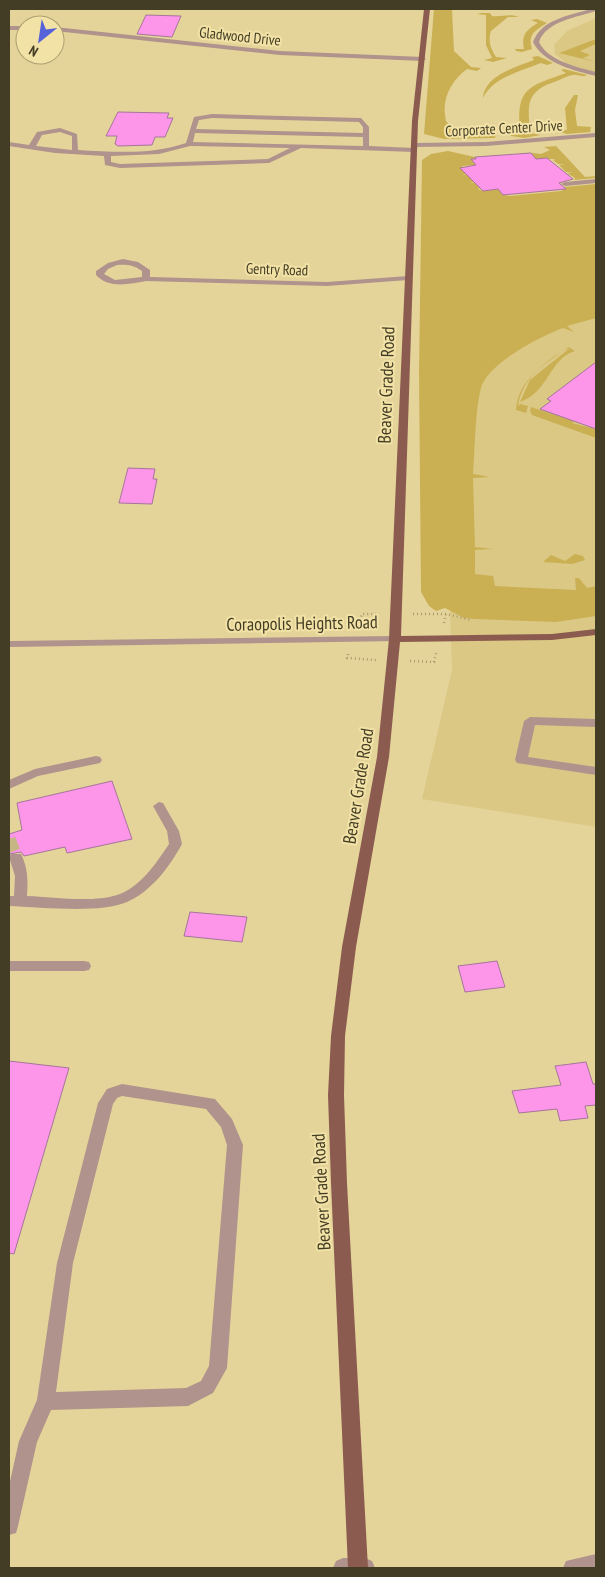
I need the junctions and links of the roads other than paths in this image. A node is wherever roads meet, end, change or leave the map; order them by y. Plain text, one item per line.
1 (427, 9) edge
2 (596, 9) edge
3 (583, 14) junction
4 (591, 18) dead end
5 (65, 31) edge
6 (422, 58) junction
7 (562, 63) junction
8 (596, 67) edge
9 (596, 74) edge
10 (192, 132) junction
11 (596, 135) edge
12 (366, 136) junction
13 (527, 141) junction
14 (9, 144) edge
15 (189, 144) junction
16 (461, 145) junction
17 (300, 146) junction
18 (414, 147) junction
19 (31, 148) junction
20 (366, 149) junction
21 (75, 152) junction
22 (490, 152) dead end
23 (476, 153) dead end
24 (108, 154) junction
25 (596, 181) edge
26 (565, 184) dead end
27 (408, 278) junction
28 (146, 279) junction
29 (596, 632) edge
30 (396, 639) junction
31 (9, 644) edge
32 (596, 723) edge
33 (96, 760) dead end
34 (596, 771) edge
35 (9, 785) edge
36 (159, 806) dead end
37 (16, 857) tunnel mouth
38 (15, 901) edge
39 (9, 966) edge
40 (84, 966) dead end
41 (46, 1401) junction
42 (9, 1526) edge
43 (596, 1564) edge
44 (356, 1568) edge
45 (573, 1568) edge

1 - 6 main road, Beaver Grade Road
2 - 3 street
3 - 4 street
3 - 7 street
5 - 6 street, Gladwood Drive
6 - 18 main road, Beaver Grade Road
7 - 8 street
7 - 9 street
10 - 12 street
10 - 12 street
10 - 15 street
11 - 13 street, Corporate Center Drive
12 - 20 street
13 - 16 street, Corporate Center Drive
13 - 22 street
14 - 19 street, Corporate Center Drive
15 - 17 street, Corporate Center Drive
15 - 24 street, Corporate Center Drive
16 - 18 street, Corporate Center Drive
16 - 23 street
17 - 20 street, Corporate Center Drive
17 - 24 street
18 - 20 street, Corporate Center Drive
18 - 27 main road, Beaver Grade Road
19 - 21 street, Corporate Center Drive
19 - 21 street
21 - 24 street, Corporate Center Drive
25 - 26 street
27 - 28 street, Gentry Road
27 - 30 main road, Beaver Grade Road
28 - 28 street, Gentry Road
29 - 30 main road, Coraopolis Heights Road
30 - 31 street, Coraopolis Heights Road
30 - 44 main road, Beaver Grade Road
32 - 34 street
33 - 35 street
36 - 38 street
37 - 38 street
39 - 40 street
41 - 41 street
41 - 42 street
43 - 45 street

